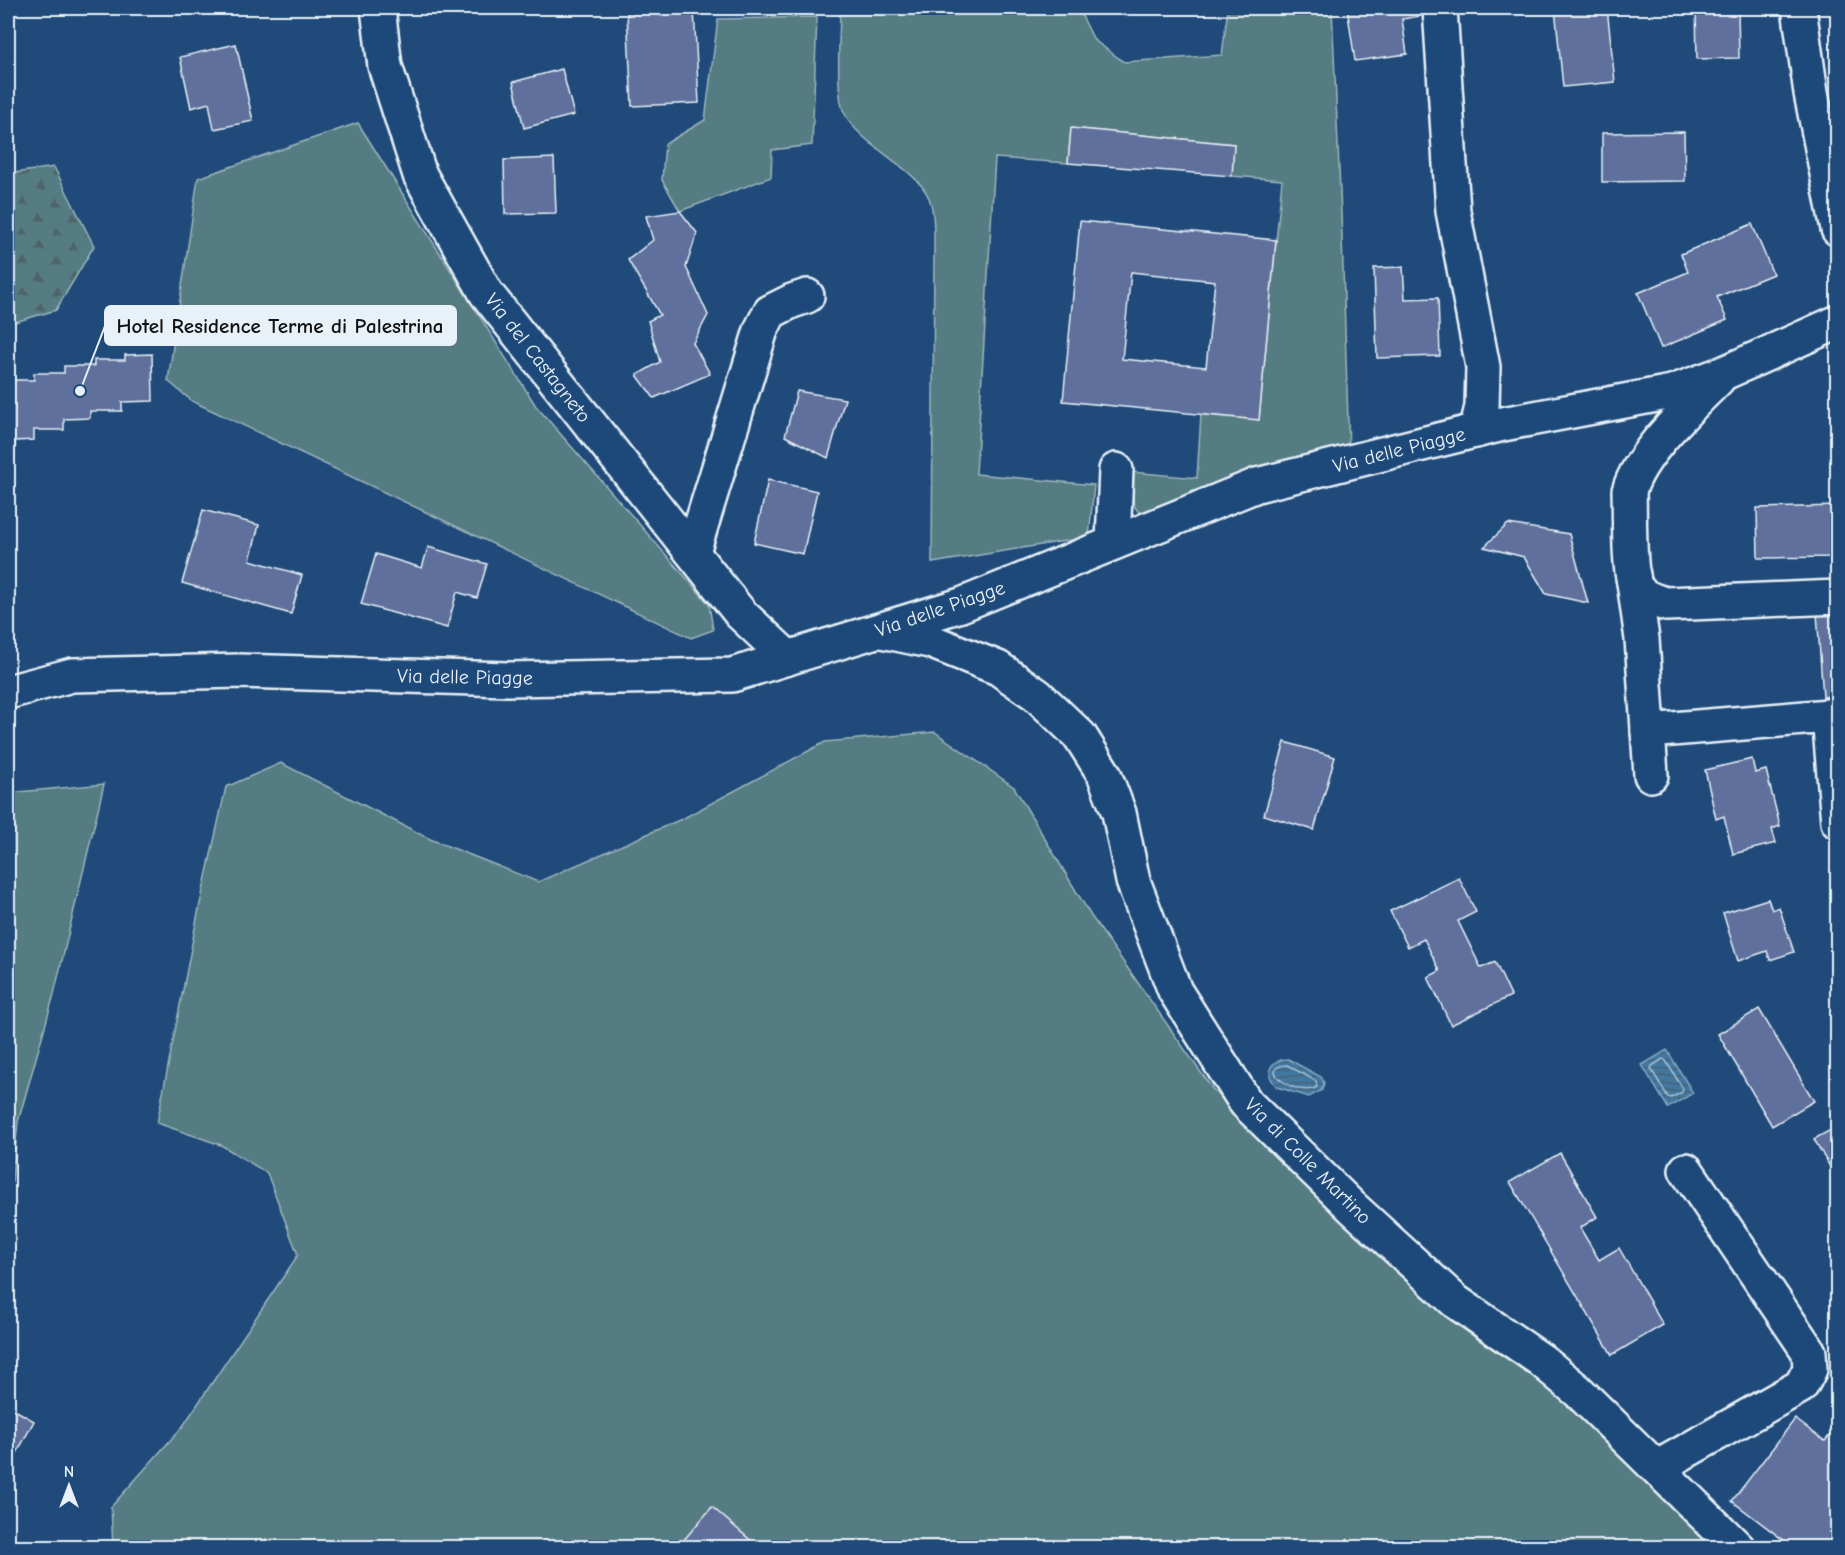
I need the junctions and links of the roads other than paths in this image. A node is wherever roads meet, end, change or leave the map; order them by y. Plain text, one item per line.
1 (378, 8) edge
2 (1440, 8) edge
3 (1799, 8) edge
4 (1838, 229) edge
5 (807, 296) dead end
6 (1838, 322) edge
7 (1724, 374) junction
8 (1476, 431) junction
9 (1116, 470) dead end
10 (1113, 543) junction
11 (693, 552) junction
12 (1632, 570) junction
13 (1838, 597) edge
14 (879, 630) junction
15 (789, 658) junction
16 (8, 692) edge
17 (1648, 731) junction
18 (1651, 775) dead end
19 (1838, 822) edge
20 (1686, 1170) dead end
21 (1658, 1467) junction
22 (1738, 1548) edge

1 - 11 street, Via del Castagneto
2 - 8 street
3 - 4 street
5 - 11 street
6 - 7 street, Via delle Piagge
7 - 8 street, Via delle Piagge
7 - 12 street
8 - 10 street, Via delle Piagge
9 - 10 street
10 - 14 street, Via delle Piagge
11 - 15 street, Via del Castagneto
12 - 13 street
12 - 17 street
14 - 15 street, Via delle Piagge
14 - 21 street, Via di Colle Martino
15 - 16 street, Via delle Piagge
17 - 18 street
17 - 19 street
20 - 21 street
21 - 22 street, Via di Colle Martino

